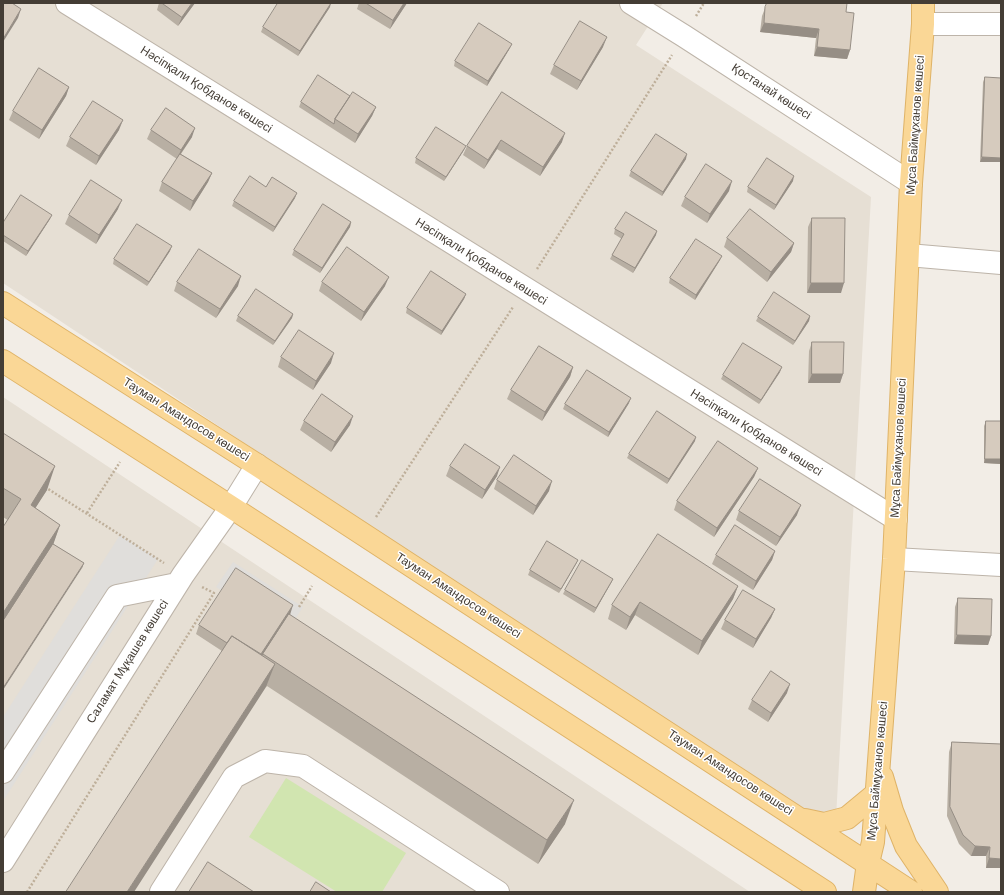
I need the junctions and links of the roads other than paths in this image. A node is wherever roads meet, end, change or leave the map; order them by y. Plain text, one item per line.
1 (67, 3) edge
2 (631, 3) edge
3 (923, 3) edge
4 (923, 24) junction
5 (1001, 24) edge
6 (911, 183) junction
7 (908, 255) junction
8 (1001, 263) edge
9 (3, 303) edge
10 (3, 361) edge
11 (257, 465) junction
12 (231, 507) junction
13 (896, 519) junction
14 (894, 559) junction
15 (1001, 565) edge
16 (180, 579) junction
17 (879, 764) junction
18 (3, 772) edge
19 (876, 794) junction
20 (799, 818) junction
21 (3, 860) edge
22 (775, 860) junction
23 (868, 863) junction
24 (161, 892) edge
25 (498, 892) edge
26 (794, 892) edge
27 (825, 892) edge
28 (864, 892) edge
29 (911, 892) edge
30 (937, 892) edge

1 - 13 street, Нәсіпқали Қобданов көшесі
2 - 6 street, Қостанай көшесі
3 - 4 main road, Мұса Баймұханов көшесі
4 - 5 street
4 - 6 main road, Мұса Баймұханов көшесі
6 - 7 main road, Мұса Баймұханов көшесі
7 - 8 street
7 - 13 main road, Мұса Баймұханов көшесі
9 - 11 main road, Тауман Амандосов көшесі
10 - 12 main road
11 - 12 street, Саламат Мұқашев көшесі
11 - 20 main road, Тауман Амандосов көшесі
12 - 16 street, Саламат Мұқашев көшесі
12 - 22 main road
13 - 14 main road, Мұса Баймұханов көшесі
14 - 15 street
14 - 17 main road, Мұса Баймұханов көшесі
16 - 18 street
16 - 21 street, Саламат Мұқашев көшесі
17 - 19 main road, Мұса Баймұханов көшесі
17 - 30 main road
19 - 20 main road
19 - 23 main road, Мұса Баймұханов көшесі
20 - 23 main road, Тауман Амандосов көшесі
22 - 26 main road
22 - 27 main road
23 - 28 main road, Мұса Баймұханов көшесі
23 - 29 main road, Тауман Амандосов көшесі
24 - 25 street

